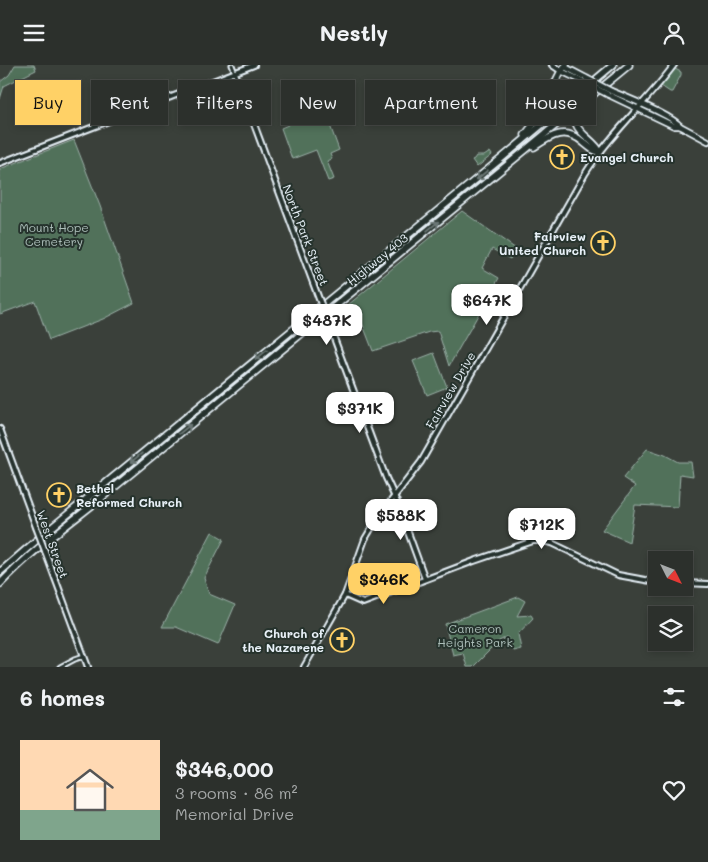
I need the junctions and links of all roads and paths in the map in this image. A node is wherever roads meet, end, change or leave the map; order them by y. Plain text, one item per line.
1 (232, 65) edge
2 (254, 65) edge
3 (552, 65) edge
4 (613, 65) edge
5 (629, 65) edge
6 (674, 65) edge
7 (563, 67) edge
8 (235, 73) junction
9 (597, 91) junction
10 (609, 92) junction
11 (642, 104) junction
12 (638, 109) junction
13 (680, 126) junction
14 (708, 141) edge
15 (600, 153) junction
16 (502, 158) junction
17 (0, 163) edge
18 (499, 171) junction
19 (0, 429) edge
20 (395, 497) junction
21 (0, 571) edge
22 (424, 579) junction
23 (648, 581) edge
24 (693, 583) edge
25 (0, 584) edge
26 (708, 584) edge
27 (345, 595) junction
28 (84, 656) junction
29 (60, 667) edge
30 (88, 667) edge
31 (304, 667) edge

1 - 8 street, North Park Street
2 - 8 main road
3 - 7 main road
4 - 16 highway, Highway 403
5 - 9 highway, Highway 403
6 - 11 main road, Fairview Drive
7 - 10 main road, bridge
7 - 16 highway
8 - 17 main road
8 - 20 main road, North Park Street, bridge
9 - 15 highway
9 - 18 highway, Highway 403
10 - 11 main road
10 - 12 main road
11 - 12 main road, Fairview Drive
11 - 13 main road
12 - 13 main road
12 - 15 main road, Fairview Drive
13 - 14 main road
15 - 18 highway
15 - 20 main road, Fairview Drive
16 -> 21 highway, Highway 403
25 -> 18 highway, Highway 403
19 - 28 main road, West Street, bridge
20 - 22 main road, North Park Street
20 - 27 main road, Fairview Drive
22 - 23 main road
22 - 27 main road
24 - 26 main road
27 - 31 main road, Fairview Drive
28 - 29 street
28 - 30 main road, West Street

